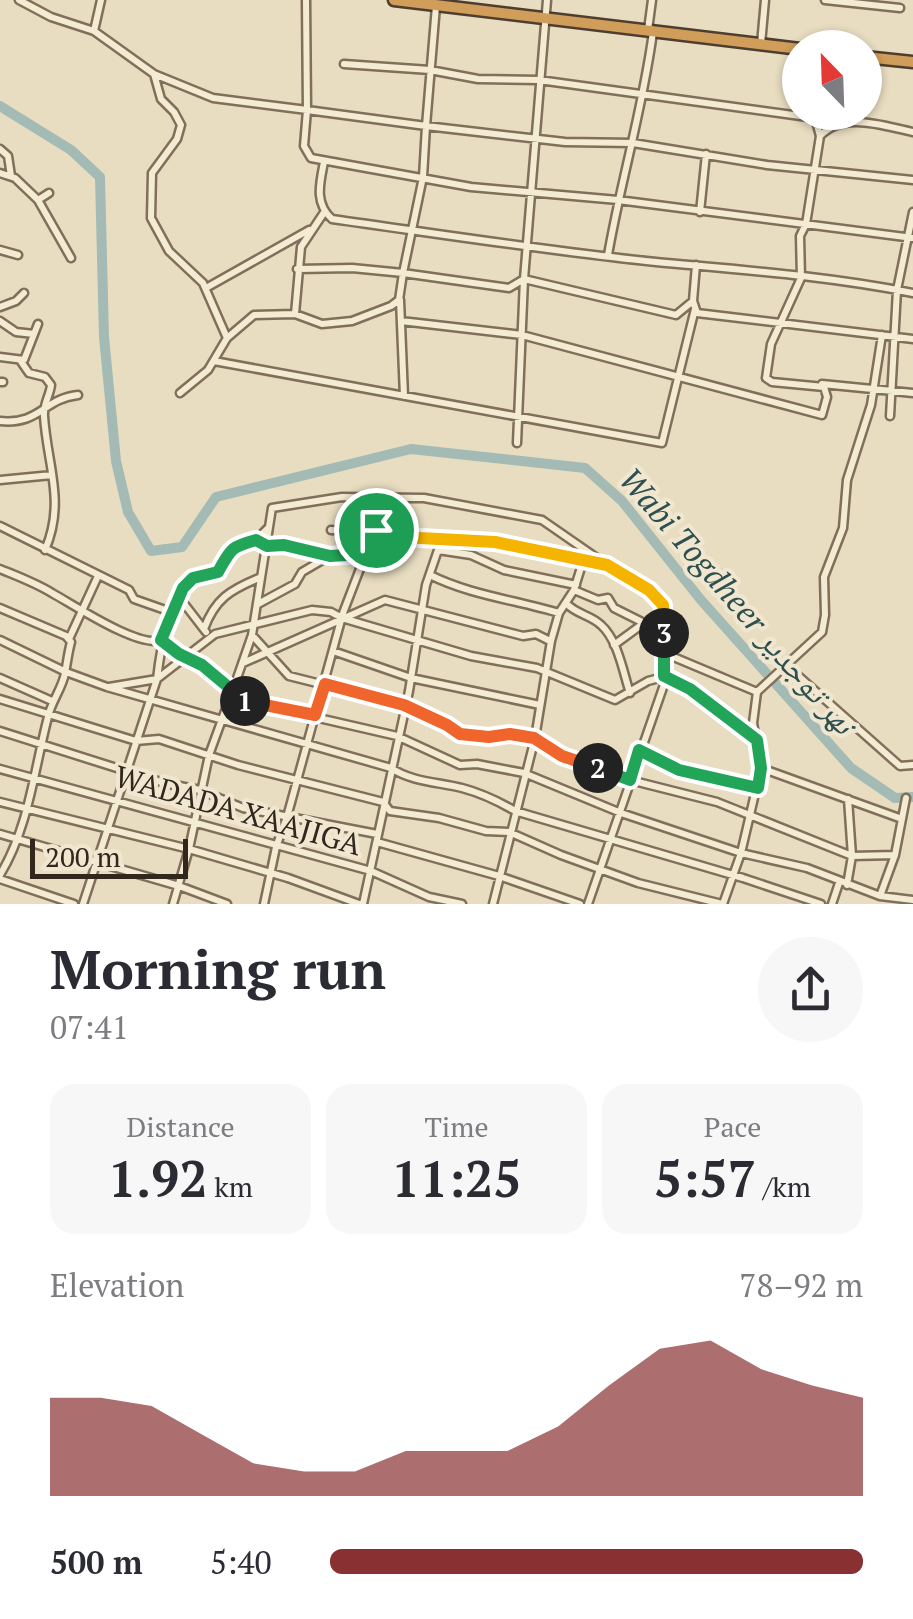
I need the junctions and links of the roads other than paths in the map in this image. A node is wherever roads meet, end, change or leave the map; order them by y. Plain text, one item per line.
1 (19, 0) edge
2 (101, 0) edge
3 (306, 0) edge
4 (394, 0) edge
5 (547, 0) edge
6 (652, 0) edge
7 (765, 0) edge
8 (825, 0) edge
9 (851, 2) edge
10 (434, 3) edge
11 (900, 8) dead end
12 (546, 18) junction
13 (651, 30) junction
14 (94, 31) junction
15 (761, 44) junction
16 (782, 47) edge
17 (882, 58) edge
18 (913, 62) edge
19 (344, 64) dead end
20 (430, 70) junction
21 (154, 74) junction
22 (538, 80) junction
23 (645, 95) junction
24 (307, 110) junction
25 (782, 111) edge
26 (426, 126) junction
27 (882, 126) edge
28 (819, 130) edge
29 (826, 130) edge
30 (913, 132) edge
31 (820, 136) junction
32 (534, 138) junction
33 (632, 143) junction
34 (0, 149) edge
35 (706, 154) junction
36 (324, 161) junction
37 (816, 167) junction
38 (0, 172) edge
39 (11, 176) junction
40 (423, 177) junction
41 (913, 180) edge
42 (530, 190) junction
43 (49, 193) dead end
44 (38, 200) junction
45 (618, 200) junction
46 (324, 211) junction
47 (700, 212) junction
48 (913, 212) edge
49 (806, 224) junction
50 (310, 230) junction
51 (413, 231) junction
52 (910, 238) edge
53 (527, 245) junction
54 (0, 250) edge
55 (18, 255) dead end
56 (608, 256) junction
57 (71, 258) dead end
58 (696, 265) junction
59 (297, 268) junction
60 (403, 273) junction
61 (801, 278) junction
62 (524, 279) junction
63 (206, 288) junction
64 (897, 290) junction
65 (913, 292) edge
66 (24, 293) dead end
67 (400, 298) junction
68 (694, 305) junction
69 (0, 307) edge
70 (295, 314) junction
71 (401, 321) junction
72 (0, 322) edge
73 (38, 324) dead end
74 (779, 325) junction
75 (34, 334) junction
76 (882, 335) junction
77 (522, 336) junction
78 (895, 336) junction
79 (227, 338) junction
80 (913, 339) edge
81 (0, 357) edge
82 (20, 360) junction
83 (214, 361) junction
84 (678, 377) junction
85 (766, 378) junction
86 (872, 389) junction
87 (892, 391) junction
88 (180, 392) dead end
89 (913, 394) edge
90 (78, 396) dead end
91 (404, 396) junction
92 (43, 410) junction
93 (518, 416) junction
94 (890, 416) dead end
95 (0, 421) edge
96 (516, 443) dead end
97 (52, 475) junction
98 (0, 480) edge
99 (382, 497) junction
100 (0, 526) edge
101 (270, 526) junction
102 (330, 530) dead end
103 (376, 530) junction
104 (256, 540) junction
105 (267, 546) junction
106 (45, 550) junction
107 (365, 554) junction
108 (330, 556) junction
109 (584, 560) junction
110 (607, 565) junction
111 (0, 569) edge
112 (430, 575) junction
113 (98, 576) junction
114 (260, 578) junction
115 (575, 587) junction
116 (179, 597) junction
117 (257, 604) junction
118 (566, 604) junction
119 (0, 608) edge
120 (424, 608) junction
121 (172, 612) junction
122 (81, 613) junction
123 (559, 613) junction
124 (664, 616) junction
125 (342, 618) junction
126 (254, 624) junction
127 (644, 624) junction
128 (204, 629) junction
129 (252, 635) junction
130 (210, 638) junction
131 (69, 639) junction
132 (417, 639) junction
133 (0, 640) edge
134 (161, 640) junction
135 (551, 641) junction
136 (614, 645) junction
137 (269, 651) junction
138 (333, 651) junction
139 (664, 654) junction
140 (186, 658) junction
141 (242, 664) junction
142 (786, 665) junction
143 (544, 671) junction
144 (66, 672) junction
145 (666, 676) junction
146 (0, 678) edge
147 (411, 678) junction
148 (157, 679) junction
149 (236, 682) dead end
150 (325, 684) junction
151 (107, 687) junction
152 (233, 691) junction
153 (630, 692) junction
154 (757, 692) junction
155 (0, 699) edge
156 (52, 701) junction
157 (150, 701) junction
158 (404, 705) junction
159 (540, 705) junction
160 (315, 715) junction
161 (48, 716) junction
162 (224, 721) junction
163 (0, 731) edge
164 (397, 736) junction
165 (534, 738) junction
166 (757, 740) junction
167 (136, 741) junction
168 (42, 743) junction
169 (307, 747) junction
170 (639, 750) junction
171 (209, 755) junction
172 (913, 765) edge
173 (0, 768) edge
174 (390, 768) junction
175 (761, 768) junction
176 (127, 771) junction
177 (524, 774) junction
178 (34, 776) junction
179 (297, 780) junction
180 (630, 780) junction
181 (758, 788) junction
182 (200, 790) junction
183 (906, 798) dead end
184 (848, 799) junction
185 (117, 801) junction
186 (0, 802) edge
187 (382, 802) junction
188 (26, 810) junction
189 (515, 811) junction
190 (621, 813) junction
191 (750, 817) junction
192 (287, 818) junction
193 (902, 818) junction
194 (192, 822) junction
195 (107, 828) junction
196 (509, 832) junction
197 (0, 834) edge
198 (377, 838) junction
199 (16, 840) junction
200 (610, 840) junction
201 (276, 847) junction
202 (189, 848) junction
203 (741, 852) junction
204 (895, 855) junction
205 (852, 856) junction
206 (97, 861) junction
207 (601, 868) junction
208 (371, 871) junction
209 (271, 874) junction
210 (732, 875) junction
211 (499, 876) junction
212 (0, 877) edge
213 (842, 884) junction
214 (179, 886) junction
215 (880, 896) junction
216 (913, 900) edge
217 (74, 904) edge
218 (83, 904) edge
219 (173, 904) edge
220 (228, 904) edge
221 (264, 904) edge
222 (361, 904) edge
223 (462, 904) edge
224 (493, 904) edge
225 (580, 904) edge
226 (588, 904) edge
227 (722, 904) edge
228 (821, 904) edge
229 (832, 904) edge

1 - 14 street
2 - 14 street
3 - 24 street
4 - 10 highway
5 - 12 street
6 - 13 street
7 - 15 street
8 - 9 street
9 - 11 street
10 - 12 highway
10 - 20 street
12 - 13 highway
12 - 22 street
13 - 15 highway
13 - 23 street
14 - 21 street
15 - 16 highway
17 - 18 highway
19 - 20 street
20 - 22 street
20 - 26 street
21 - 24 street
21 - 63 street
22 - 23 street
22 - 32 street
23 - 25 street
23 - 33 street
24 - 26 street
24 - 36 street
26 - 32 street
26 - 40 street
27 - 30 street
28 - 31 street
29 - 31 street
31 - 37 street
32 - 33 street
32 - 42 street
33 - 35 street
33 - 45 street
34 - 39 street
35 - 37 street
35 - 47 street
36 - 40 street
36 - 46 street
37 - 41 street
37 - 49 street
38 - 39 street
39 - 44 street
40 - 42 street
40 - 51 street
42 - 45 street
42 - 53 street
43 - 44 street
44 - 57 street
45 - 47 street
45 - 56 street
46 - 50 street
46 - 51 street
47 - 49 street
48 - 52 street
49 - 52 street
49 - 61 street
50 - 59 street
50 - 63 street
51 - 53 street
51 - 60 street
52 - 64 street
53 - 56 street
53 - 62 street
54 - 55 street
56 - 58 street
58 - 61 street
58 - 68 street
59 - 60 street
59 - 70 street
60 - 62 street
60 - 67 street
61 - 64 street
61 - 74 street
62 - 68 street
62 - 77 street
63 - 79 street
64 - 65 street
64 - 78 street
66 - 69 street
67 - 70 street
67 - 71 street
68 - 74 street
68 - 84 street
70 - 79 street
71 - 77 street
71 - 91 street
72 - 75 street
73 - 75 street
74 - 76 street
74 - 85 street
75 - 82 street
76 - 78 street
76 - 86 street
77 - 84 street
77 - 93 street
78 - 80 street
78 - 87 street
79 - 83 street
81 - 82 street
82 - 92 street
83 - 88 street
83 - 91 street
84 - 85 street
84 - 93 street
85 - 86 street
86 - 87 street
86 - 142 street
87 - 89 street
87 - 94 street
90 - 92 street
91 - 93 street
92 - 95 street
92 - 97 street
93 - 96 street
97 - 98 street
97 - 106 street
99 - 101 street
99 - 103 street
99 - 110 street
100 - 106 street
101 - 104 street
101 - 105 street
102 - 103 street
103 - 107 street
103 - 109 street
104 - 105 street
104 - 116 street
105 - 108 street
105 - 114 street
106 - 113 street
107 - 108 street
107 - 125 street
108 - 117 street
109 - 110 street
109 - 115 street
110 - 124 street
111 - 122 street
112 - 115 street
112 - 120 street
112 - 123 street
113 - 121 street
113 - 122 street
114 - 117 street
114 - 128 street
115 - 118 street
115 - 127 street
116 - 121 street
116 - 128 street
117 - 126 street
118 - 123 street
118 - 136 street
119 - 131 street
120 - 125 street
120 - 132 street
120 - 135 street
121 - 134 street
122 - 131 street
122 - 134 street
123 - 135 street
124 - 127 street
124 - 139 street
125 - 126 street
125 - 132 street
125 - 137 street
125 - 138 street
126 - 129 street
126 - 130 street
127 - 136 street
128 - 130 street
129 - 137 street
129 - 141 street
130 - 140 street
131 - 144 street
132 - 143 street
132 - 147 street
133 - 144 street
134 - 140 street
134 - 148 street
135 - 143 street
136 - 153 street
137 - 141 street
137 - 150 street
138 - 147 street
138 - 150 street
139 - 145 street
139 - 154 street
140 - 148 street
140 - 152 street
141 - 149 street
142 - 154 street
142 - 172 street
143 - 153 street
143 - 159 street
144 - 151 street
144 - 156 street
145 - 153 street
145 - 166 street
145 - 170 street
146 - 156 street
147 - 158 street
147 - 159 street
148 - 151 street
148 - 157 street
150 - 158 street
150 - 160 street
151 - 157 street
152 - 160 street
152 - 162 street
154 - 166 street
155 - 161 street
156 - 161 street
157 - 162 street
157 - 167 street
158 - 164 street
158 - 165 street
159 - 165 street
160 - 164 street
160 - 169 street
161 - 167 street
161 - 168 street
162 - 169 street
162 - 171 street
163 - 168 street
164 - 174 street
164 - 177 street
165 - 177 street
165 - 180 street
166 - 175 street
167 - 171 street
167 - 176 street
168 - 176 street
168 - 178 street
169 - 174 street
169 - 179 street
170 - 180 street
170 - 181 street
171 - 179 street
171 - 182 street
173 - 178 street, WADADA XAAJIGA
174 - 187 street
174 - 189 street
175 - 181 street
175 - 184 street
176 - 182 street
176 - 185 street
177 - 189 street
177 - 190 street
178 - 185 street, WADADA XAAJIGA
178 - 188 street
179 - 187 street
179 - 192 street
180 - 190 street
180 - 191 street
181 - 191 street
182 - 192 street
182 - 194 street
183 - 193 street
184 - 193 street
184 - 205 street
185 - 194 street, WADADA XAAJIGA
185 - 195 street
186 - 188 street
187 - 196 street
187 - 198 street
188 - 195 street
188 - 199 street
189 - 196 street
189 - 200 street
190 - 200 street
190 - 203 street
191 - 203 street
191 - 205 street
192 - 198 street
192 - 201 street
193 - 204 street
194 - 201 street, WADADA XAAJIGA
194 - 202 street
195 - 202 street
195 - 206 street
196 - 207 street
196 - 211 street
197 - 199 street
198 - 208 street
198 - 211 street
199 - 206 street
199 - 212 street
200 - 207 street
200 - 210 street
201 - 208 street, WADADA XAAJIGA
201 - 209 street
202 - 209 street
202 - 214 street
203 - 210 street
203 - 213 street
204 - 205 street
204 - 215 street
205 - 213 street
206 - 214 street
206 - 218 street
207 - 226 street
207 - 227 street
208 - 222 street
208 - 223 street, WADADA XAAJIGA
209 - 221 street
209 - 222 street
210 - 227 street
210 - 228 street
211 - 224 street
211 - 225 street
212 - 217 street
213 - 215 street
213 - 229 street
214 - 219 street
214 - 220 street
215 - 216 street

